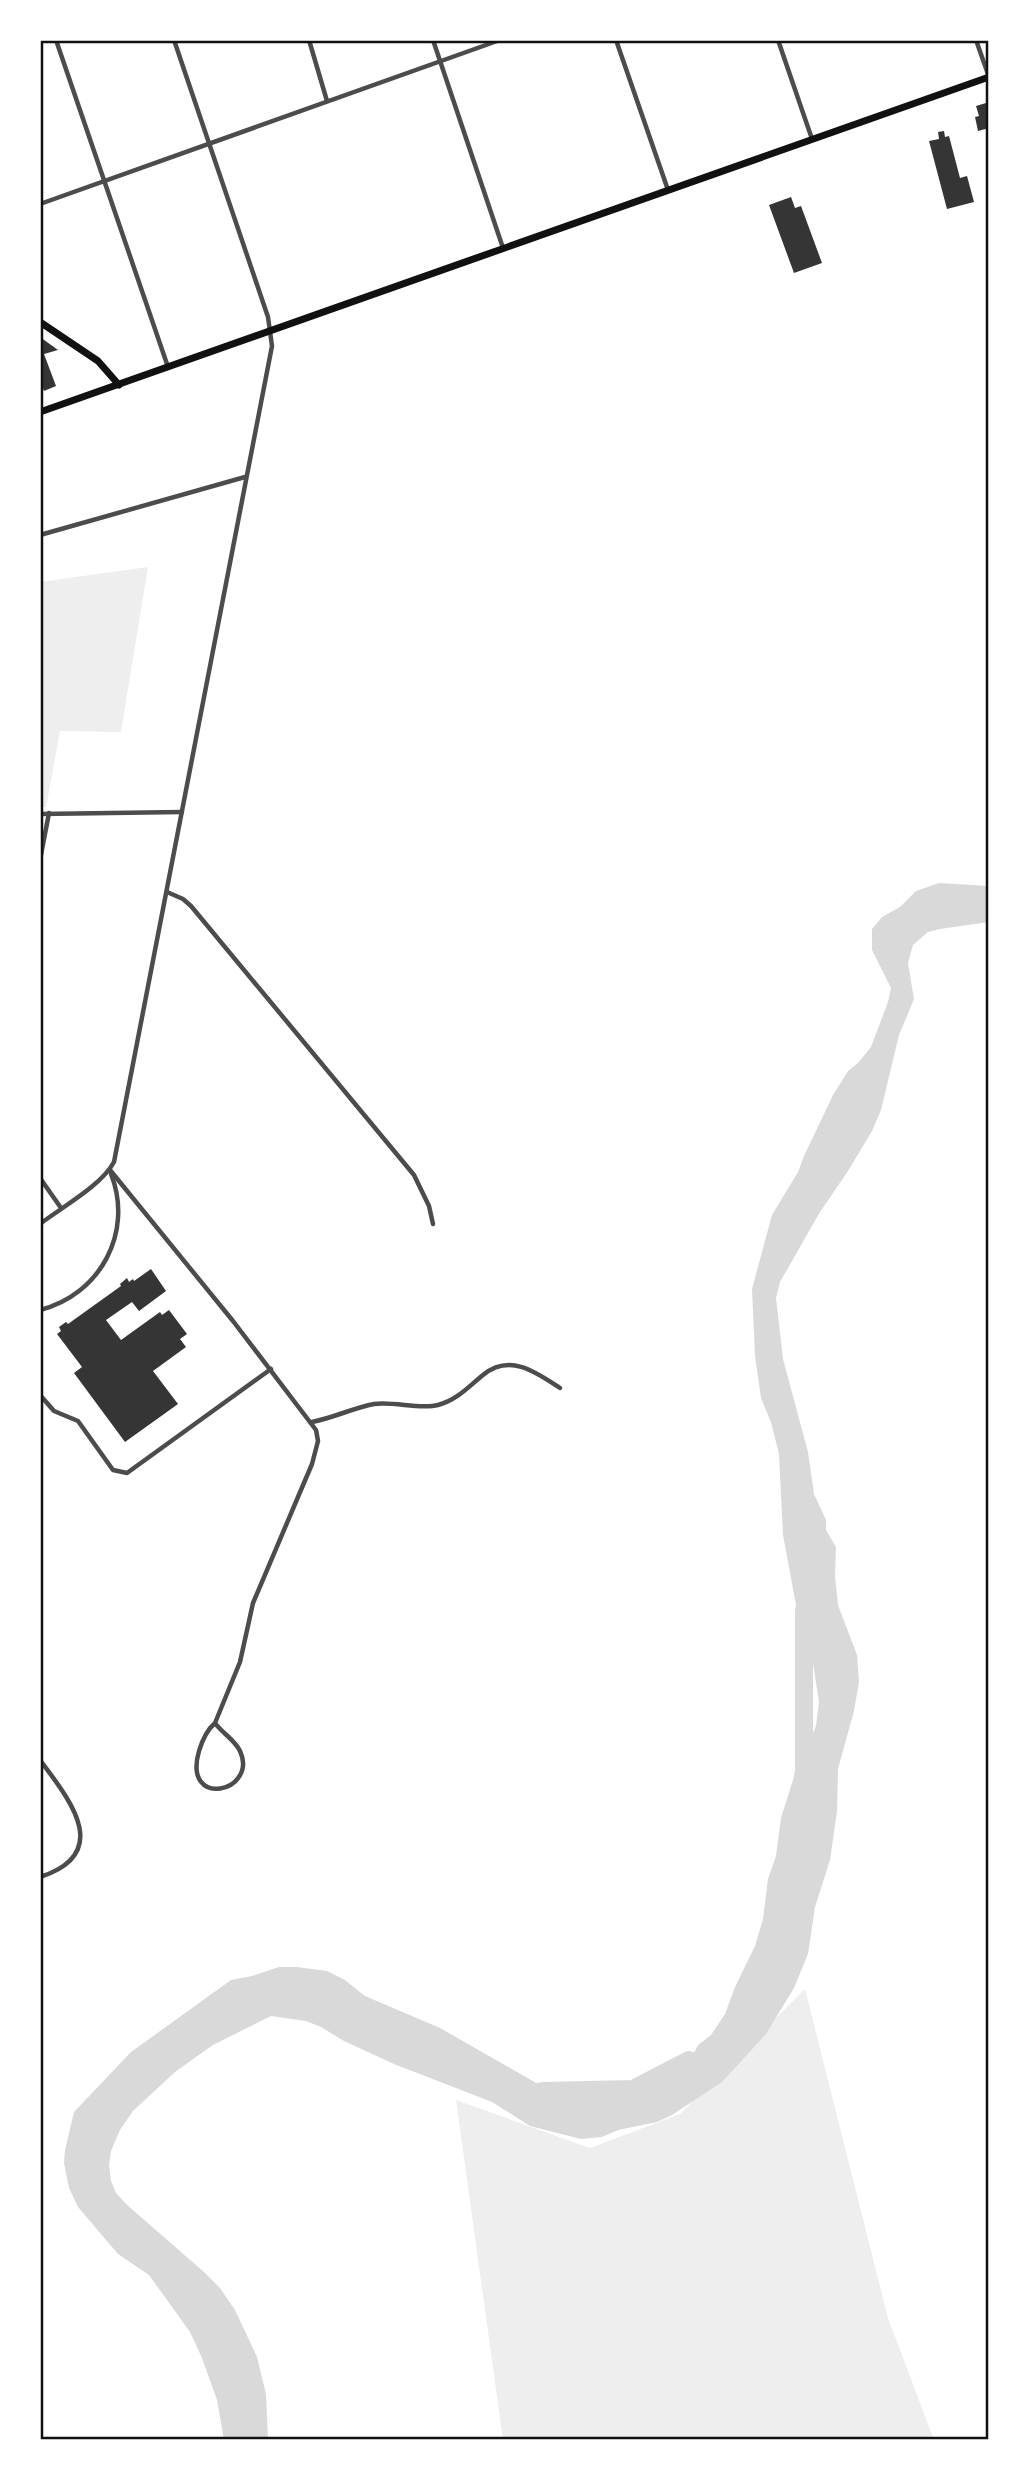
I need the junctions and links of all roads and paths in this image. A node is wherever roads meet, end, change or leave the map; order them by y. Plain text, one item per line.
1 (56, 40) edge
2 (174, 40) edge
3 (309, 40) edge
4 (433, 40) edge
5 (500, 40) edge
6 (616, 40) edge
7 (778, 40) edge
8 (976, 40) edge
9 (440, 62) junction
10 (989, 77) edge
11 (327, 101) junction
12 (811, 139) junction
13 (209, 143) junction
14 (106, 182) junction
15 (668, 190) junction
16 (40, 204) edge
17 (503, 249) junction
18 (40, 322) edge
19 (271, 331) junction
20 (168, 368) junction
21 (119, 385) junction
22 (40, 412) edge
23 (245, 477) junction
24 (40, 535) edge
25 (182, 811) junction
26 (49, 813) junction
27 (40, 814) edge
28 (40, 860) edge
29 (167, 892) junction
30 (110, 1170) junction
31 (40, 1178) edge
32 (61, 1208) junction
33 (40, 1224) edge
34 (433, 1224) dead end
35 (40, 1310) edge
36 (271, 1369) junction
37 (561, 1388) dead end
38 (40, 1395) edge
39 (312, 1422) junction
40 (215, 1723) junction
41 (40, 1760) edge
42 (40, 1877) edge

1 - 14 street
2 - 13 street
3 - 11 street
4 - 9 street
5 - 9 street
6 - 15 street
7 - 12 street
8 - 10 street
9 - 11 street
9 - 17 street
10 - 12 main road
11 - 13 street
12 - 15 main road
13 - 14 street
13 - 19 street
14 - 16 street
14 - 20 street
15 - 17 main road
17 - 19 main road
18 - 21 main road
19 - 20 main road
19 - 23 street
20 - 21 main road
21 - 22 main road
23 - 24 street
23 - 25 street
25 - 26 street
25 - 29 street
26 - 27 street
26 - 28 street
29 - 30 street
29 - 34 street
30 - 32 street
30 - 35 street
30 - 36 street
31 - 32 street
32 - 33 street
36 - 38 street
36 - 39 street
37 - 39 street
39 - 40 street
40 - 40 street
41 - 42 street

